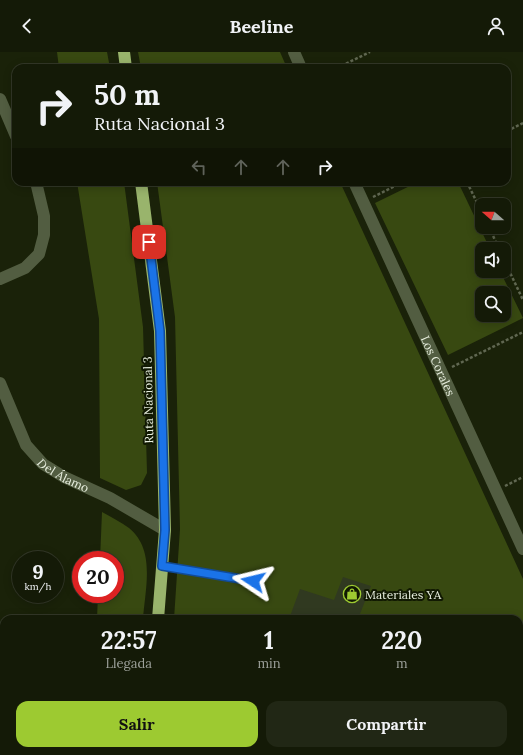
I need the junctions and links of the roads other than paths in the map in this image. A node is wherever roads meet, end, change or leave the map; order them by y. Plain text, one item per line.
1 (124, 52) edge
2 (294, 52) edge
3 (126, 64) edge
4 (299, 64) edge
5 (0, 99) edge
6 (12, 127) edge
7 (37, 186) edge
8 (142, 186) edge
9 (356, 186) edge
10 (0, 279) edge
11 (0, 383) edge
12 (3, 397) edge
13 (165, 530) junction
14 (523, 549) edge
15 (162, 566) junction
16 (253, 581) dead end
17 (158, 615) edge

1 - 3 highway
2 - 4 street
5 - 6 street
7 - 10 street
8 - 13 highway, Ruta Nacional 3
9 - 14 street, Los Corales
11 - 12 street, Del Álamo
12 - 13 street, Del Álamo
13 - 15 highway, Ruta Nacional 3
15 - 16 lane
15 - 17 highway, Ruta Nacional 3

